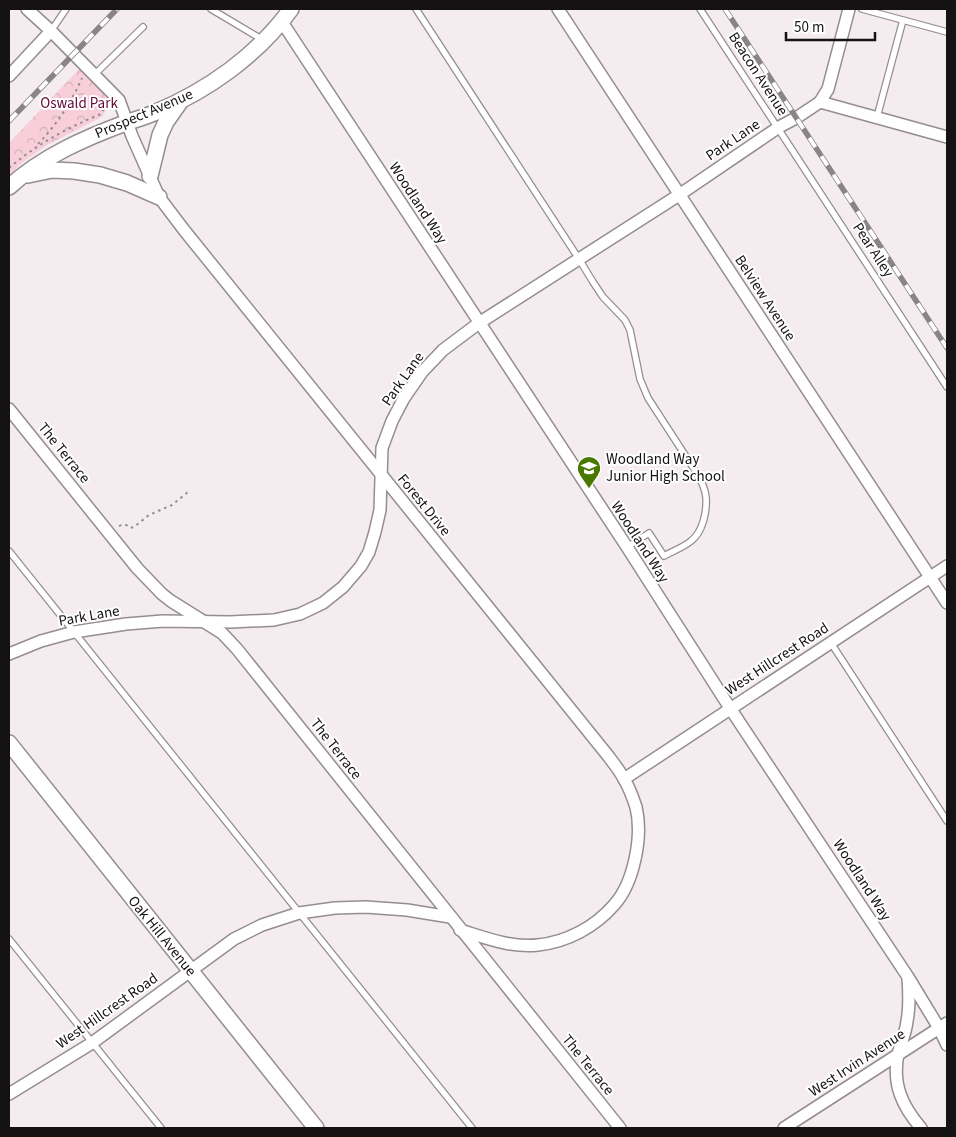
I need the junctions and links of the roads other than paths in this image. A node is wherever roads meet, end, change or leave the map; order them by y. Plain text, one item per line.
1 (26, 9) edge
2 (66, 9) edge
3 (211, 9) edge
4 (416, 9) edge
5 (558, 9) edge
6 (700, 9) edge
7 (849, 9) edge
8 (862, 9) edge
9 (287, 12) edge
10 (903, 20) junction
11 (143, 27) dead end
12 (51, 31) junction
13 (947, 32) edge
14 (265, 41) junction
15 (9, 76) edge
16 (89, 76) junction
17 (180, 101) junction
18 (820, 102) junction
19 (876, 117) junction
20 (127, 122) junction
21 (779, 127) junction
22 (947, 137) edge
23 (15, 172) edge
24 (150, 176) junction
25 (9, 187) edge
26 (679, 195) junction
27 (160, 197) junction
28 (579, 259) junction
29 (479, 323) junction
30 (947, 387) edge
31 (9, 409) edge
32 (381, 475) junction
33 (627, 547) junction
34 (9, 551) edge
35 (947, 566) edge
36 (930, 577) junction
37 (947, 603) edge
38 (204, 621) junction
39 (74, 632) junction
40 (831, 643) junction
41 (9, 654) edge
42 (730, 708) junction
43 (9, 743) edge
44 (624, 779) junction
45 (947, 821) edge
46 (299, 913) junction
47 (450, 917) junction
48 (460, 930) junction
49 (9, 939) edge
50 (190, 971) junction
51 (908, 977) junction
52 (943, 1026) edge
53 (92, 1043) junction
54 (947, 1045) edge
55 (898, 1055) junction
56 (9, 1094) edge
57 (161, 1128) edge
58 (316, 1128) edge
59 (472, 1128) edge
60 (620, 1128) edge
61 (784, 1128) edge
62 (921, 1128) edge

1 - 12 street, Forest Drive
2 - 12 lane
3 - 14 lane
4 - 28 lane
5 - 26 street, Belview Avenue
6 - 21 lane, Beacon Avenue
7 - 18 street
8 - 10 lane
9 - 14 street, Prospect Avenue
9 - 29 street, Woodland Way
10 - 13 lane
10 - 19 lane
11 - 16 lane
12 - 15 street
12 - 16 street, Forest Drive
14 - 17 street, Prospect Avenue
16 - 20 street, Forest Drive
17 - 20 street, Prospect Avenue
17 - 24 street
18 - 19 street
18 - 21 street, Park Lane
19 - 22 street
20 - 23 street, Prospect Avenue
20 - 24 street, Forest Drive
21 - 26 street, Park Lane
21 - 30 lane, Pear Alley
23 - 25 street, Prospect Avenue
23 - 27 street
24 - 27 street, Forest Drive
26 - 28 street, Park Lane
26 - 36 street, Belview Avenue
27 - 32 street, Forest Drive
28 - 29 street, Park Lane
28 - 33 lane
29 - 32 street, Park Lane
29 - 33 street, Woodland Way
31 - 38 street, The Terrace
32 - 38 street, Park Lane
32 - 44 street, Forest Drive
33 - 42 street, Woodland Way
34 - 39 lane
35 - 36 street, West Hillcrest Road
36 - 37 street, Belview Avenue
36 - 40 street, West Hillcrest Road
38 - 39 street, Park Lane
38 - 47 street, The Terrace
39 - 41 street, Park Lane
39 - 46 lane
40 - 42 street, West Hillcrest Road
40 - 45 lane
42 - 44 street, West Hillcrest Road
42 - 51 street, Woodland Way
43 - 50 street, Oak Hill Avenue
44 - 48 street, Forest Drive
46 - 47 street, West Hillcrest Road
46 - 50 street, West Hillcrest Road
46 - 59 lane
47 - 48 street, The Terrace
48 - 60 street, The Terrace
49 - 53 lane
50 - 53 street, West Hillcrest Road
50 - 58 street, Oak Hill Avenue
51 - 52 street, Woodland Way
51 - 55 street, Woodland Way
52 - 54 street, Woodland Way
52 - 55 street, West Irvin Avenue
53 - 56 street, West Hillcrest Road
53 - 57 lane
55 - 61 street, West Irvin Avenue
55 - 62 street, Woodland Way

